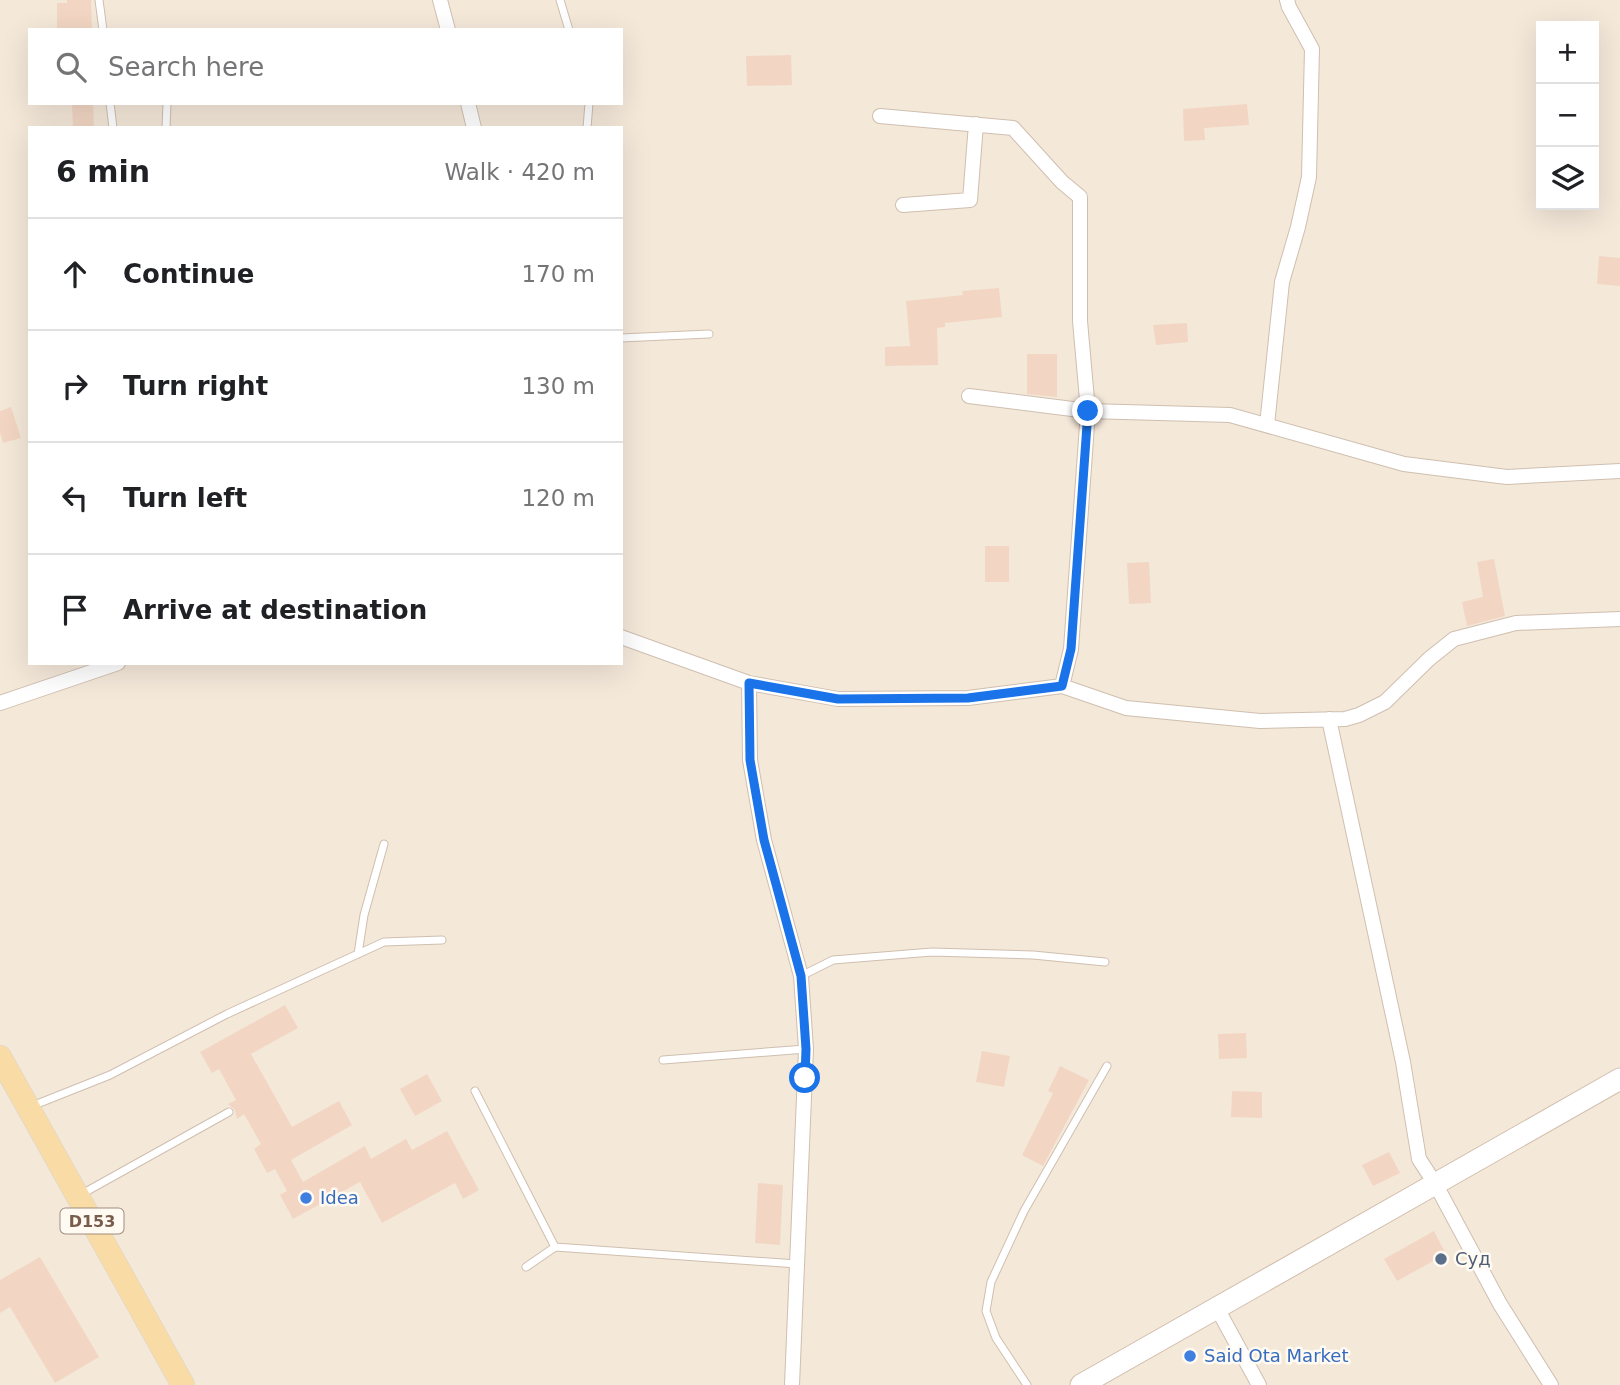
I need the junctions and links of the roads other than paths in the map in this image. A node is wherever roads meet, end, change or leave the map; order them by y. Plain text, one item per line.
1 (99, 0) edge
2 (440, 0) edge
3 (560, 0) edge
4 (1287, 0) edge
5 (103, 28) edge
6 (447, 28) edge
7 (568, 28) edge
8 (110, 105) edge
9 (167, 105) edge
10 (468, 105) edge
11 (589, 105) edge
12 (880, 116) dead end
13 (976, 124) junction
14 (113, 126) edge
15 (166, 126) edge
16 (474, 126) edge
17 (587, 126) edge
18 (903, 205) dead end
19 (709, 334) dead end
20 (623, 338) edge
21 (970, 396) dead end
22 (1088, 411) junction
23 (1267, 425) junction
24 (1620, 471) edge
25 (1620, 619) edge
26 (623, 638) edge
27 (112, 665) edge
28 (749, 683) junction
29 (1062, 686) junction
30 (0, 703) edge
31 (1329, 719) junction
32 (384, 845) dead end
33 (442, 940) dead end
34 (358, 954) junction
35 (1105, 962) dead end
36 (801, 976) junction
37 (806, 1049) junction
38 (663, 1060) dead end
39 (1107, 1066) dead end
40 (3, 1070) edge
41 (1620, 1079) edge
42 (475, 1091) dead end
43 (28, 1107) junction
44 (229, 1112) dead end
45 (1436, 1185) junction
46 (78, 1196) junction
47 (555, 1247) junction
48 (798, 1264) junction
49 (526, 1267) dead end
50 (1217, 1308) junction
51 (183, 1385) edge
52 (792, 1385) edge
53 (1027, 1385) edge
54 (1081, 1385) edge
55 (1259, 1385) edge
56 (1550, 1385) edge

1 - 5 lane
2 - 6 street
3 - 7 lane
4 - 23 street
8 - 14 lane
9 - 15 lane
10 - 16 street
11 - 17 lane
12 - 13 street
13 - 18 street
13 - 22 street
19 - 20 lane
21 - 22 street
22 - 23 street
22 - 29 street
23 - 24 street
25 - 31 street
26 - 28 street
27 - 30 street
28 - 29 street
28 - 36 street
29 - 31 street
31 - 45 street
32 - 34 lane
33 - 34 lane
34 - 43 lane
35 - 36 lane
36 - 37 street
37 - 38 lane
37 - 48 street
39 - 53 lane
40 - 43 main road, D153
41 - 45 main road
42 - 47 lane
43 - 46 main road, D153
44 - 46 lane
45 - 50 main road
45 - 56 street
46 - 51 main road, D153
47 - 48 lane
47 - 49 lane
48 - 52 street
50 - 54 main road
50 - 55 street

